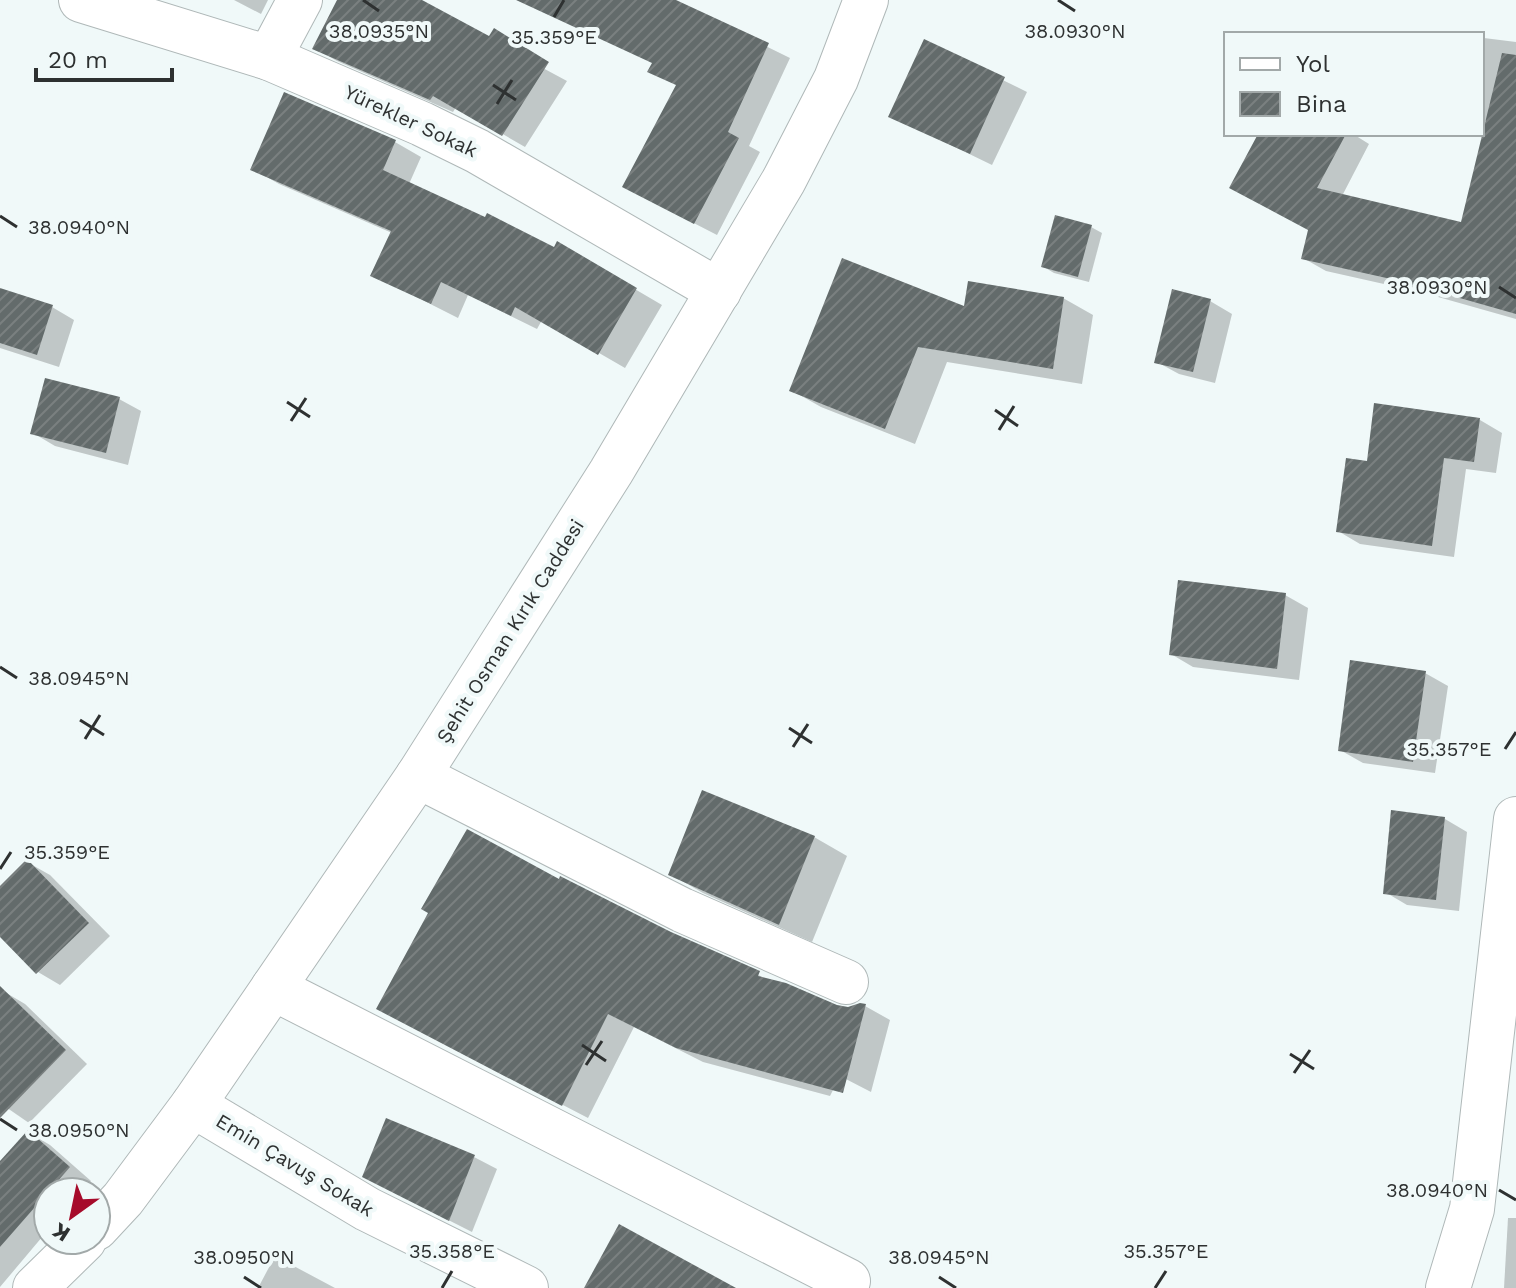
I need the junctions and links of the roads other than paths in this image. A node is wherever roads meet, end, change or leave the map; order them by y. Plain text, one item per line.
1 (81, 0) edge
2 (300, 0) edge
3 (866, 0) edge
4 (269, 58) junction
5 (719, 291) junction
6 (418, 776) junction
7 (1516, 819) edge
8 (846, 982) dead end
9 (273, 988) junction
10 (193, 1105) junction
11 (112, 1211) edge
12 (68, 1256) edge
13 (848, 1281) dead end
14 (35, 1288) edge
15 (526, 1288) edge
16 (1448, 1288) edge

1 - 4 street, Yürekler Sokak
2 - 4 street
3 - 5 street, Şehit Osman Kırık Caddesi
4 - 5 street, Yürekler Sokak
5 - 6 street, Şehit Osman Kırık Caddesi
6 - 8 street
6 - 9 street, Şehit Osman Kırık Caddesi
7 - 16 street
9 - 10 street, Şehit Osman Kırık Caddesi
9 - 13 street
10 - 11 street, Şehit Osman Kırık Caddesi
10 - 15 street, Emin Çavuş Sokak
12 - 14 street

